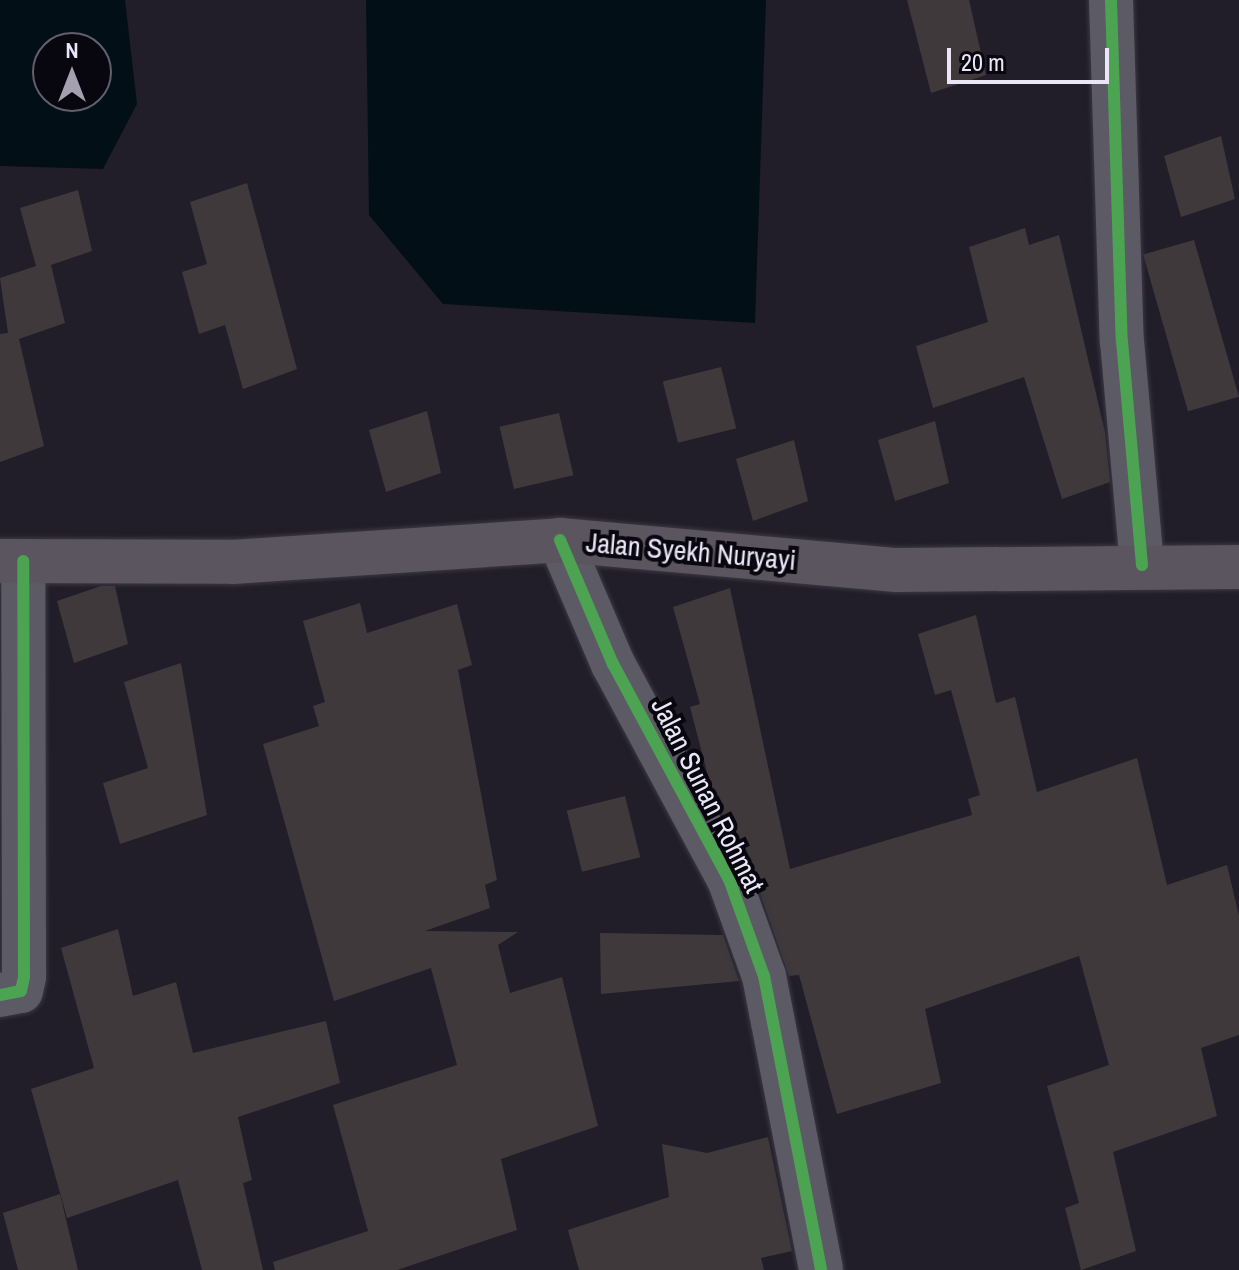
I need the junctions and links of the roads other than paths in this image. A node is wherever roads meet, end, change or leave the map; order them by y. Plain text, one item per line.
1 (1111, 0) edge
2 (560, 540) junction
3 (11, 561) edge
4 (1142, 565) junction
5 (1239, 567) edge
6 (0, 995) edge
7 (821, 1270) edge

1 - 4 street
2 - 3 main road, Jalan Syekh Nuryayi
2 - 4 main road, Jalan Syekh Nuryayi
2 - 7 street, Jalan Sunan Rohmat
3 - 6 street
4 - 5 main road, Jalan Syekh Nuryayi

